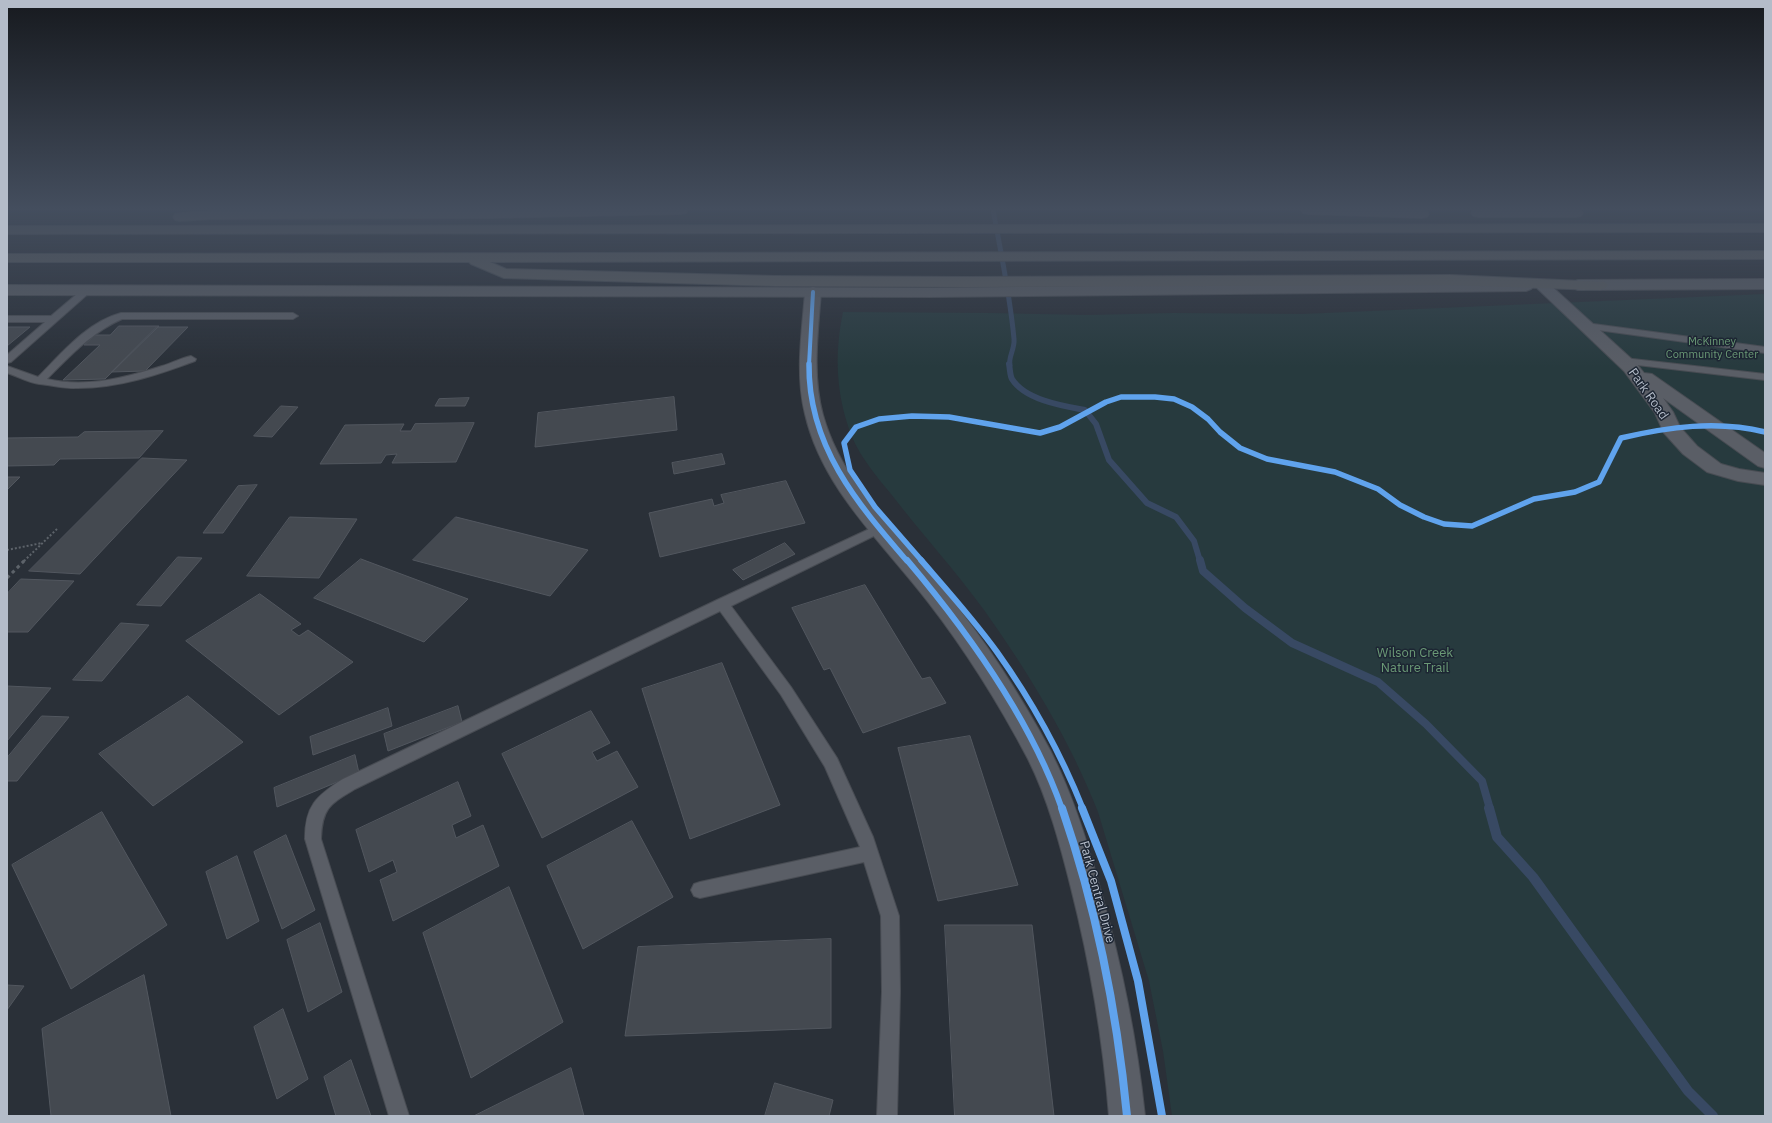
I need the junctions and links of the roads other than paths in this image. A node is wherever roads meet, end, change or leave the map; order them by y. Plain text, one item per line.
1 (479, 262) edge
2 (1765, 284) edge
3 (1600, 285) junction
4 (1543, 286) junction
5 (967, 287) junction
6 (1036, 287) junction
7 (7, 290) edge
8 (87, 290) junction
9 (813, 292) junction
10 (292, 316) dead end
11 (7, 319) edge
12 (54, 319) junction
13 (1586, 326) junction
14 (1765, 350) edge
15 (191, 359) dead end
16 (7, 360) edge
17 (1627, 364) junction
18 (7, 369) edge
19 (1765, 377) edge
20 (39, 381) junction
21 (1765, 462) edge
22 (1765, 479) edge
23 (880, 528) junction
24 (722, 603) junction
25 (870, 853) junction
26 (700, 890) dead end
27 (399, 1116) edge
28 (887, 1116) edge
29 (1127, 1116) edge

1 - 5 highway
2 - 3 main road
3 - 4 main road
3 - 6 highway
4 - 6 main road
4 - 13 street, Park Road
5 - 6 main road
5 - 9 main road
7 - 8 main road
8 - 9 main road
8 - 12 lane
9 - 23 street, Park Central Drive
10 - 20 lane
11 - 12 lane
12 - 16 lane
13 - 14 lane
13 - 17 street, Park Road
15 - 20 lane
17 - 19 lane
17 - 21 street
17 - 22 street, Park Road
18 - 20 lane
23 - 24 lane
23 - 29 street, Park Central Drive
24 - 25 lane
24 - 27 lane
25 - 26 lane
25 - 28 lane

